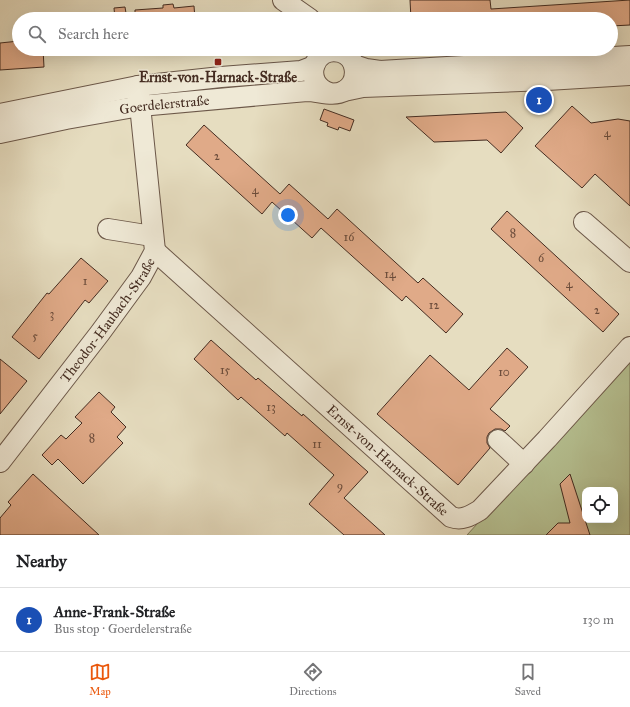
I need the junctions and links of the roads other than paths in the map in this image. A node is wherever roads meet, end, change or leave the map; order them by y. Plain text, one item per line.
1 (286, 2) edge
2 (296, 12) edge
3 (300, 12) edge
4 (347, 56) edge
5 (630, 56) edge
6 (316, 58) edge
7 (630, 75) edge
8 (138, 86) junction
9 (337, 92) junction
10 (140, 106) junction
11 (0, 114) edge
12 (0, 133) edge
13 (584, 222) dead end
14 (108, 229) dead end
15 (153, 243) junction
16 (630, 262) edge
17 (630, 347) edge
18 (498, 440) dead end
19 (0, 462) edge
20 (524, 464) junction

1 - 2 street
1 - 3 street
4 - 5 street, Goerdelerstraße
4 - 9 street
6 - 8 street, Goerdelerstraße
6 - 9 street
7 - 9 street, Goerdelerstraße
8 - 10 street, Theodor-Haubach-Straße
8 - 11 street, Goerdelerstraße
9 - 10 street, Goerdelerstraße
10 - 12 street, Goerdelerstraße
10 - 15 street, Theodor-Haubach-Straße
13 - 16 street
14 - 15 street
15 - 19 street, Theodor-Haubach-Straße
15 - 20 street, Ernst-von-Harnack-Straße
17 - 20 street, Ernst-von-Harnack-Straße
18 - 20 street

